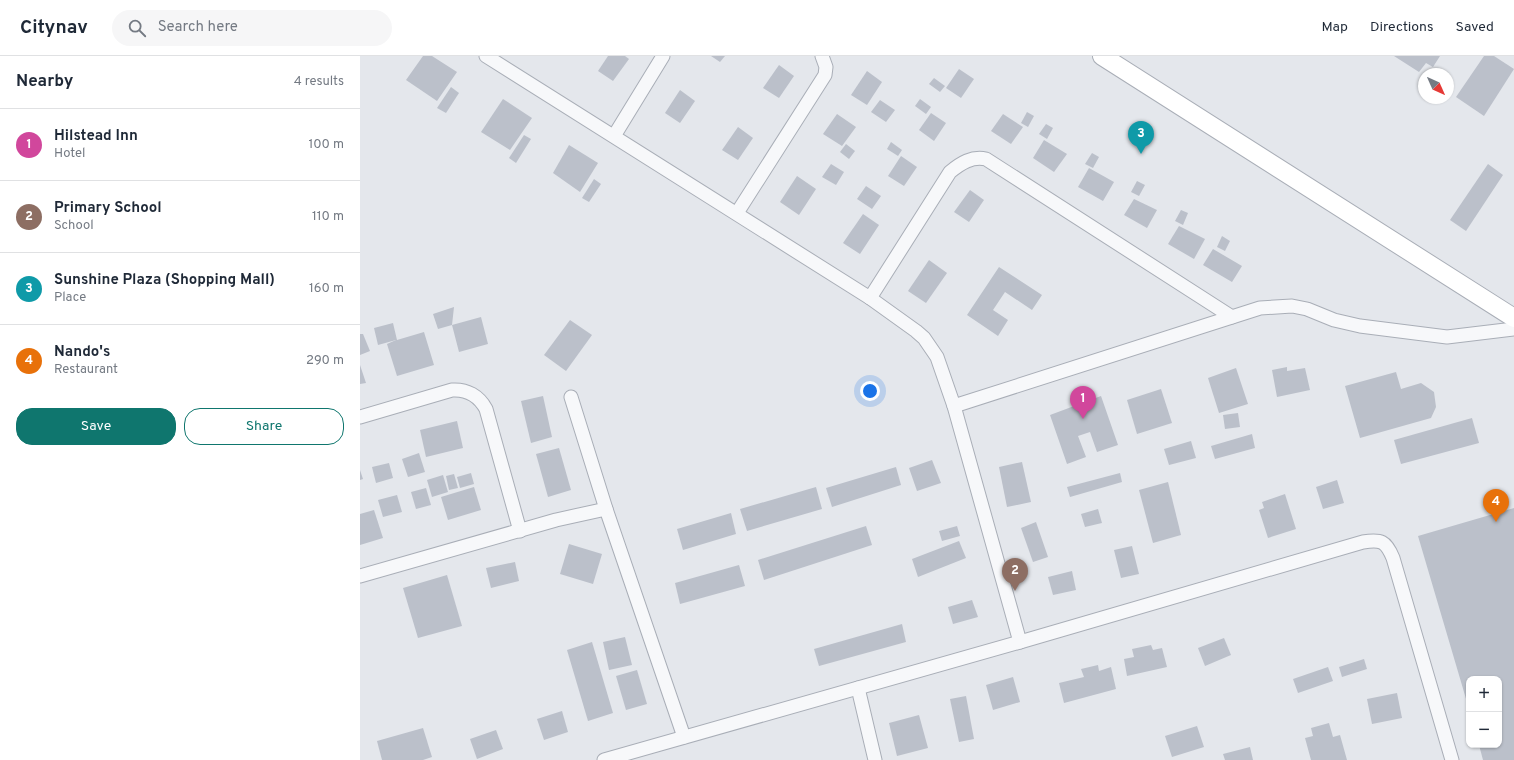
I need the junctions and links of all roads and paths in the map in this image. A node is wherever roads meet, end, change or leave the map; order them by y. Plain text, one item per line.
1 (486, 56) edge
2 (663, 56) edge
3 (822, 56) edge
4 (1102, 56) edge
5 (614, 136) junction
6 (737, 213) junction
7 (870, 298) junction
8 (1232, 317) junction
9 (1514, 318) edge
10 (1514, 329) edge
11 (571, 397) dead end
12 (954, 406) junction
13 (360, 417) edge
14 (606, 509) junction
15 (520, 531) junction
16 (360, 576) edge
17 (1020, 642) junction
18 (858, 688) junction
19 (684, 737) junction
20 (604, 760) edge
21 (875, 760) edge
22 (1452, 760) edge

1 - 5 street
2 - 5 street
3 - 6 street
4 - 9 street
5 - 6 street
6 - 7 street
7 - 8 street
7 - 12 street
8 - 10 street
8 - 12 street
11 - 14 street
12 - 17 street
13 - 15 street
14 - 15 street
14 - 19 street
15 - 16 street
17 - 18 street
17 - 22 street
18 - 19 street
18 - 21 street
19 - 20 street

